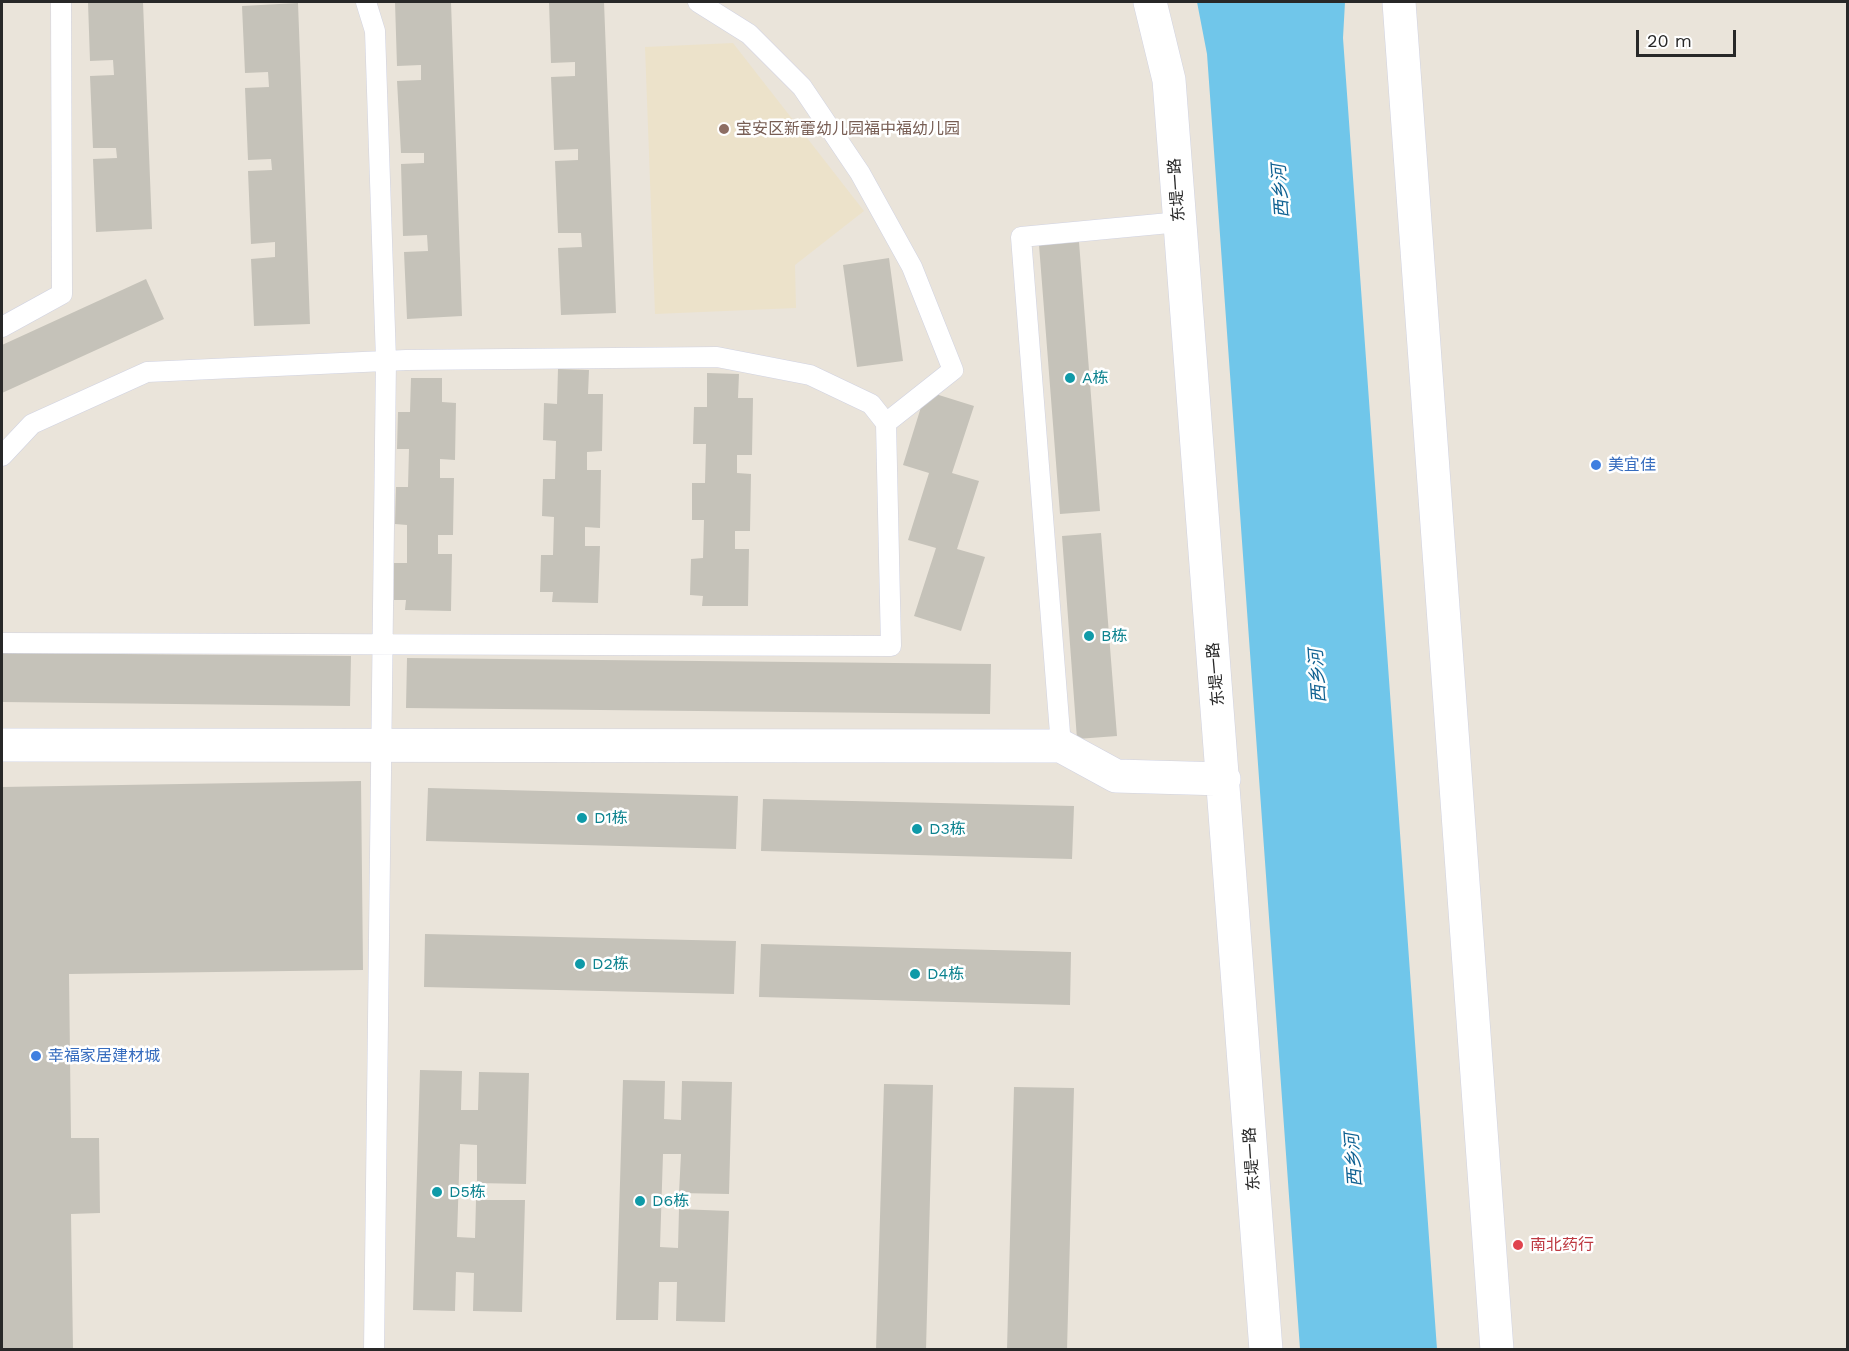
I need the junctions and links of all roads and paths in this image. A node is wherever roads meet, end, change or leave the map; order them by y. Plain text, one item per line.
1 (61, 2) edge
2 (366, 2) edge
3 (698, 2) edge
4 (1150, 2) edge
5 (1399, 2) edge
6 (1180, 222) junction
7 (2, 327) edge
8 (386, 360) junction
9 (886, 423) junction
10 (2, 456) edge
11 (2, 643) edge
12 (380, 644) junction
13 (2, 745) edge
14 (380, 746) junction
15 (1060, 746) junction
16 (1224, 779) junction
17 (374, 1350) edge
18 (1266, 1350) edge
19 (1497, 1350) edge

1 - 7 lane
2 - 8 lane
3 - 9 lane
4 - 6 street, 东堤一路
5 - 19 street
6 - 15 lane
6 - 16 street, 东堤一路
8 - 9 lane
8 - 10 lane
8 - 12 lane
9 - 12 lane
11 - 12 lane
12 - 14 lane
13 - 14 street
14 - 15 street
14 - 17 lane
15 - 16 street
16 - 18 street, 东堤一路

